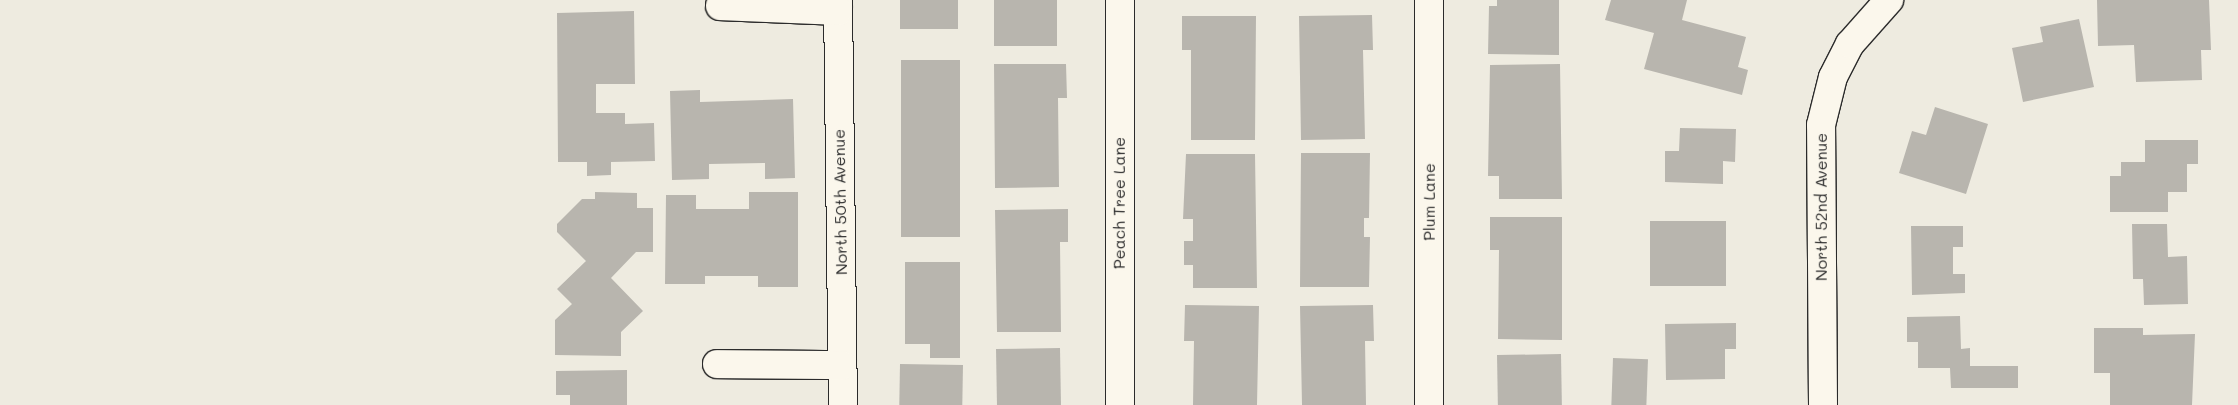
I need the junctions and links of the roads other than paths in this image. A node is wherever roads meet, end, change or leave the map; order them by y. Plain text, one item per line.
1 (1120, 0) edge
2 (1430, 0) edge
3 (1889, 0) edge
4 (838, 5) edge
5 (720, 6) dead end
6 (717, 364) dead end
7 (842, 365) junction
8 (843, 405) edge
9 (1120, 405) edge
10 (1429, 405) edge
11 (1823, 405) edge

1 - 9 street, Peach Tree Lane
2 - 10 street, Plum Lane
3 - 11 street, North 52nd Avenue
4 - 5 street
4 - 7 street, North 50th Avenue
6 - 7 street
7 - 8 street, North 50th Avenue

